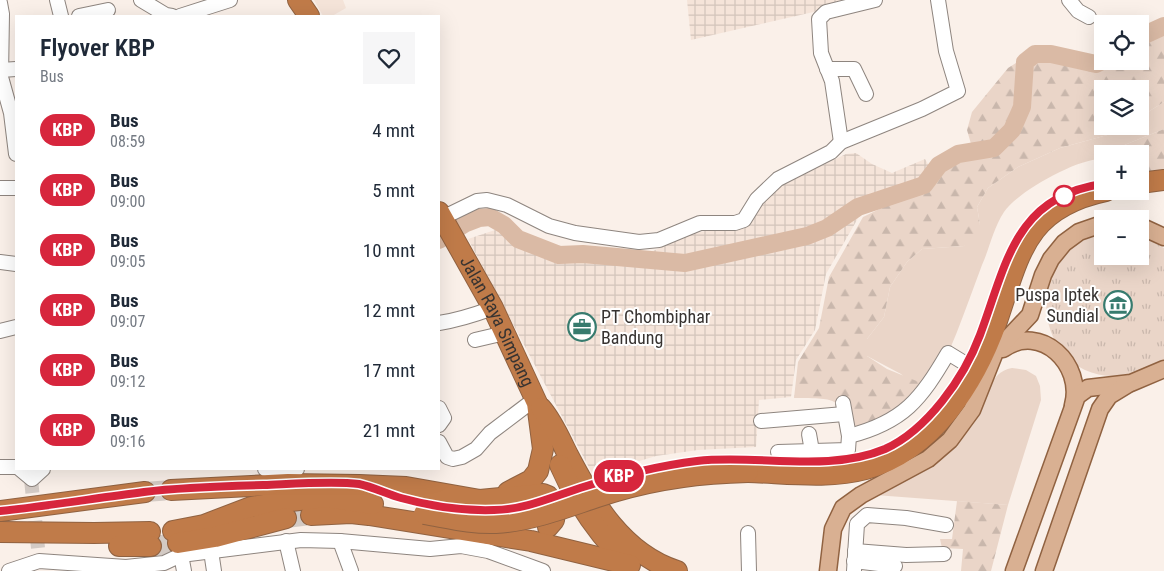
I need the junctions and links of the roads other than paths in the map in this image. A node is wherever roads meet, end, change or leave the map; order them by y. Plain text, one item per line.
1 (57, 0) edge
2 (141, 0) edge
3 (230, 0) edge
4 (298, 0) edge
5 (875, 0) edge
6 (938, 0) edge
7 (1069, 0) edge
8 (0, 3) edge
9 (108, 9) edge
10 (61, 15) edge
11 (82, 15) edge
12 (166, 15) edge
13 (183, 15) edge
14 (308, 15) edge
15 (1089, 17) dead end
16 (1, 54) edge
17 (827, 68) junction
18 (15, 69) edge
19 (1, 70) edge
20 (866, 94) dead end
21 (13, 113) edge
22 (15, 140) edge
23 (841, 142) junction
24 (1164, 180) edge
25 (1149, 182) edge
26 (1094, 186) edge
27 (1164, 187) edge
28 (0, 188) edge
29 (15, 188) edge
30 (1149, 189) edge
31 (1094, 194) edge
32 (445, 224) edge
33 (1094, 227) edge
34 (0, 262) edge
35 (15, 264) edge
36 (493, 308) junction
37 (440, 323) edge
38 (15, 326) edge
39 (0, 331) edge
40 (505, 333) junction
41 (475, 340) dead end
42 (966, 364) junction
43 (1164, 369) edge
44 (984, 376) junction
45 (1131, 383) junction
46 (1073, 405) junction
47 (440, 410) edge
48 (540, 410) junction
49 (761, 421) dead end
50 (440, 423) edge
51 (810, 434) dead end
52 (849, 436) junction
53 (778, 452) dead end
54 (812, 452) junction
55 (443, 457) edge
56 (567, 466) junction
57 (748, 466) junction
58 (0, 467) edge
59 (15, 467) edge
60 (21, 470) edge
61 (42, 470) edge
62 (359, 484) junction
63 (518, 489) junction
64 (171, 490) tunnel mouth
65 (145, 492) tunnel mouth
66 (488, 500) junction
67 (424, 509) junction
68 (592, 510) junction
69 (0, 511) edge
70 (311, 515) tunnel mouth
71 (286, 518) tunnel mouth
72 (946, 525) dead end
73 (548, 527) junction
74 (0, 532) edge
75 (748, 533) dead end
76 (150, 539) tunnel mouth
77 (340, 540) junction
78 (286, 541) junction
79 (480, 541) junction
80 (176, 543) junction
81 (210, 551) junction
82 (944, 554) dead end
83 (854, 561) edge
84 (829, 566) edge
85 (895, 566) dead end
86 (143, 568) edge
87 (635, 568) edge
88 (9, 571) edge
89 (184, 571) edge
90 (214, 571) edge
91 (292, 571) edge
92 (351, 571) edge
93 (543, 571) edge
94 (677, 571) edge
95 (749, 571) edge
96 (1014, 571) edge
97 (1044, 571) edge

1 - 10 street
2 - 12 street
3 - 13 street
4 - 14 highway
5 - 17 street
6 - 23 street
7 - 15 street
8 - 16 street
9 - 11 street
16 - 19 street
17 - 20 street
17 - 23 street
18 - 19 street
19 - 21 street
21 - 22 street
23 - 32 street
24 - 25 highway
26 - 42 highway
27 - 30 highway
28 - 29 street
31 - 57 highway
32 - 36 highway, Jalan Raya Simpang
33 - 44 main road
34 - 35 street
36 - 37 street
36 - 40 highway, Jalan Raya Simpang
38 - 39 street
40 - 41 street
40 - 48 highway, Jalan Raya Simpang
42 - 52 street
42 - 57 highway
43 - 45 main road
44 - 46 main road
44 - 84 main road
45 - 46 main road
45 - 97 main road
46 - 96 main road
47 - 50 street
48 - 55 street
48 - 56 highway, Jalan Raya Simpang
48 - 63 highway
49 - 52 street
51 - 54 street
52 - 54 street
53 - 54 street
56 - 63 highway
56 - 68 highway, Jalan Raya Simpang
57 - 67 highway
58 - 59 street
60 - 61 street
62 - 64 highway
62 - 66 highway
62 - 67 highway
63 - 66 highway
65 - 69 highway
66 - 73 highway
67 - 80 highway
68 - 73 highway
68 - 87 highway
68 - 94 highway
70 - 79 highway
71 - 80 highway
72 - 83 street
73 - 79 highway
74 - 76 highway
75 - 95 street
77 - 78 street
77 - 79 street
77 - 92 street
78 - 81 street
78 - 91 street
79 - 87 highway
79 - 93 street
80 - 81 street
80 - 86 street
80 - 89 street
81 - 90 street
82 - 83 street
83 - 85 street
86 - 88 street

